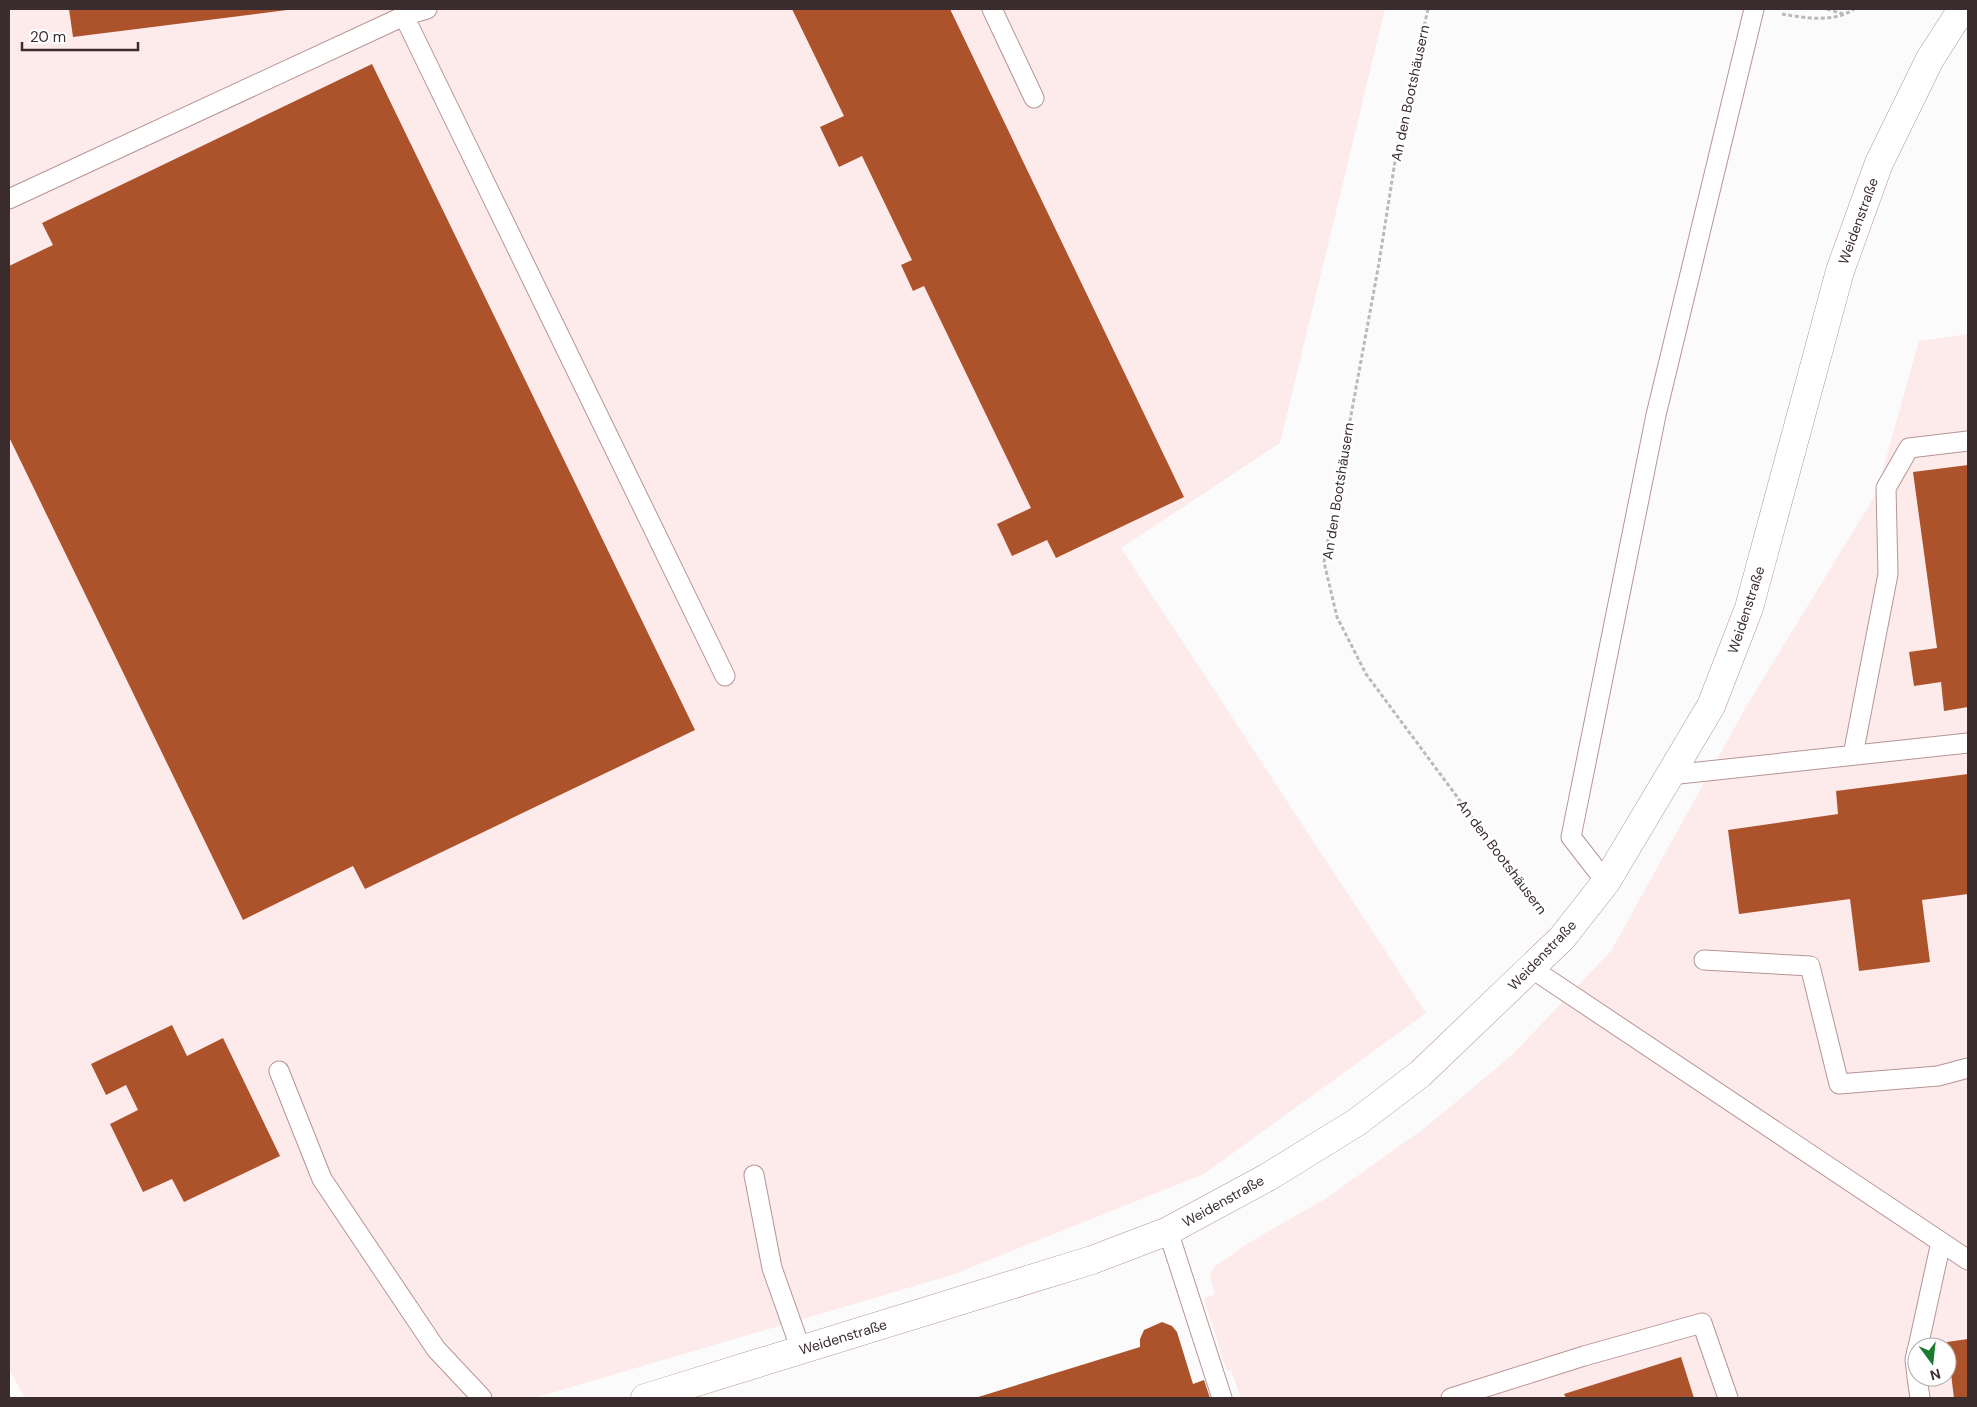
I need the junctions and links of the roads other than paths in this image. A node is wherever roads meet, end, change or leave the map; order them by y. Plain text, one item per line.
1 (427, 9) edge
2 (992, 9) edge
3 (1754, 9) edge
4 (1962, 9) edge
5 (404, 16) junction
6 (1034, 98) dead end
7 (9, 199) edge
8 (1968, 441) edge
9 (725, 676) dead end
10 (1968, 742) edge
11 (1853, 755) junction
12 (1670, 775) junction
13 (1606, 882) junction
14 (1704, 960) dead end
15 (1531, 968) junction
16 (1968, 1068) edge
17 (279, 1071) dead end
18 (754, 1175) dead end
19 (1168, 1231) junction
20 (1941, 1242) junction
21 (1968, 1260) edge
22 (1920, 1337) edge
23 (801, 1350) junction
24 (482, 1398) edge
25 (645, 1398) edge
26 (1222, 1398) edge
27 (1451, 1398) edge
28 (1728, 1398) edge

1 - 5 lane
2 - 6 lane
3 - 13 lane
4 - 12 street, Weidenstraße
5 - 7 lane
5 - 9 lane
8 - 11 lane
10 - 11 lane
11 - 12 lane
12 - 13 street, Weidenstraße
13 - 15 street, Weidenstraße
14 - 16 lane
15 - 19 street, Weidenstraße
15 - 20 lane
17 - 24 lane
18 - 23 lane
19 - 23 street, Weidenstraße
19 - 26 lane
20 - 21 lane
20 - 22 lane
23 - 25 street, Weidenstraße
27 - 28 lane

